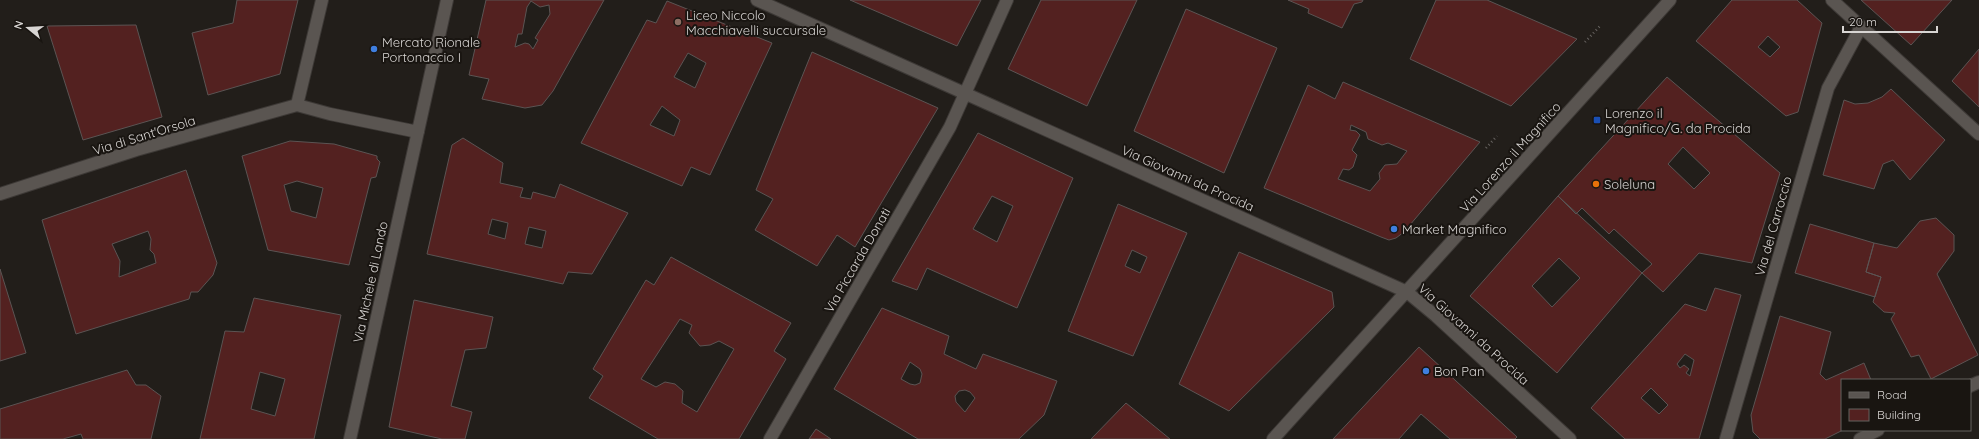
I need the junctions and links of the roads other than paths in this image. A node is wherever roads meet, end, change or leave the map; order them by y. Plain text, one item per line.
1 (322, 0) edge
2 (447, 0) edge
3 (757, 0) edge
4 (1006, 0) edge
5 (1670, 0) edge
6 (1832, 0) edge
7 (1861, 27) junction
8 (965, 94) junction
9 (297, 105) junction
10 (418, 132) junction
11 (1979, 134) edge
12 (0, 194) edge
13 (1407, 292) junction
14 (1876, 431) edge
15 (350, 439) edge
16 (770, 439) edge
17 (1273, 439) edge
18 (1570, 439) edge
19 (1726, 439) edge
20 (1860, 439) edge

1 - 9 street
2 - 10 street, Via Michele di Lando
3 - 8 street, Via Giovanni da Procida
4 - 8 street, Via Piccarda Donati
5 - 13 street, Via Lorenzo il Magnifico
6 - 7 street
7 - 11 street
7 - 19 street, Via del Carroccio
8 - 13 street, Via Giovanni da Procida
8 - 16 street, Via Piccarda Donati
9 - 10 street
9 - 12 street, Via di Sant'Orsola
10 - 15 street, Via Michele di Lando
13 - 17 street, Via Lorenzo il Magnifico
13 - 18 street, Via Giovanni da Procida
14 - 20 street

